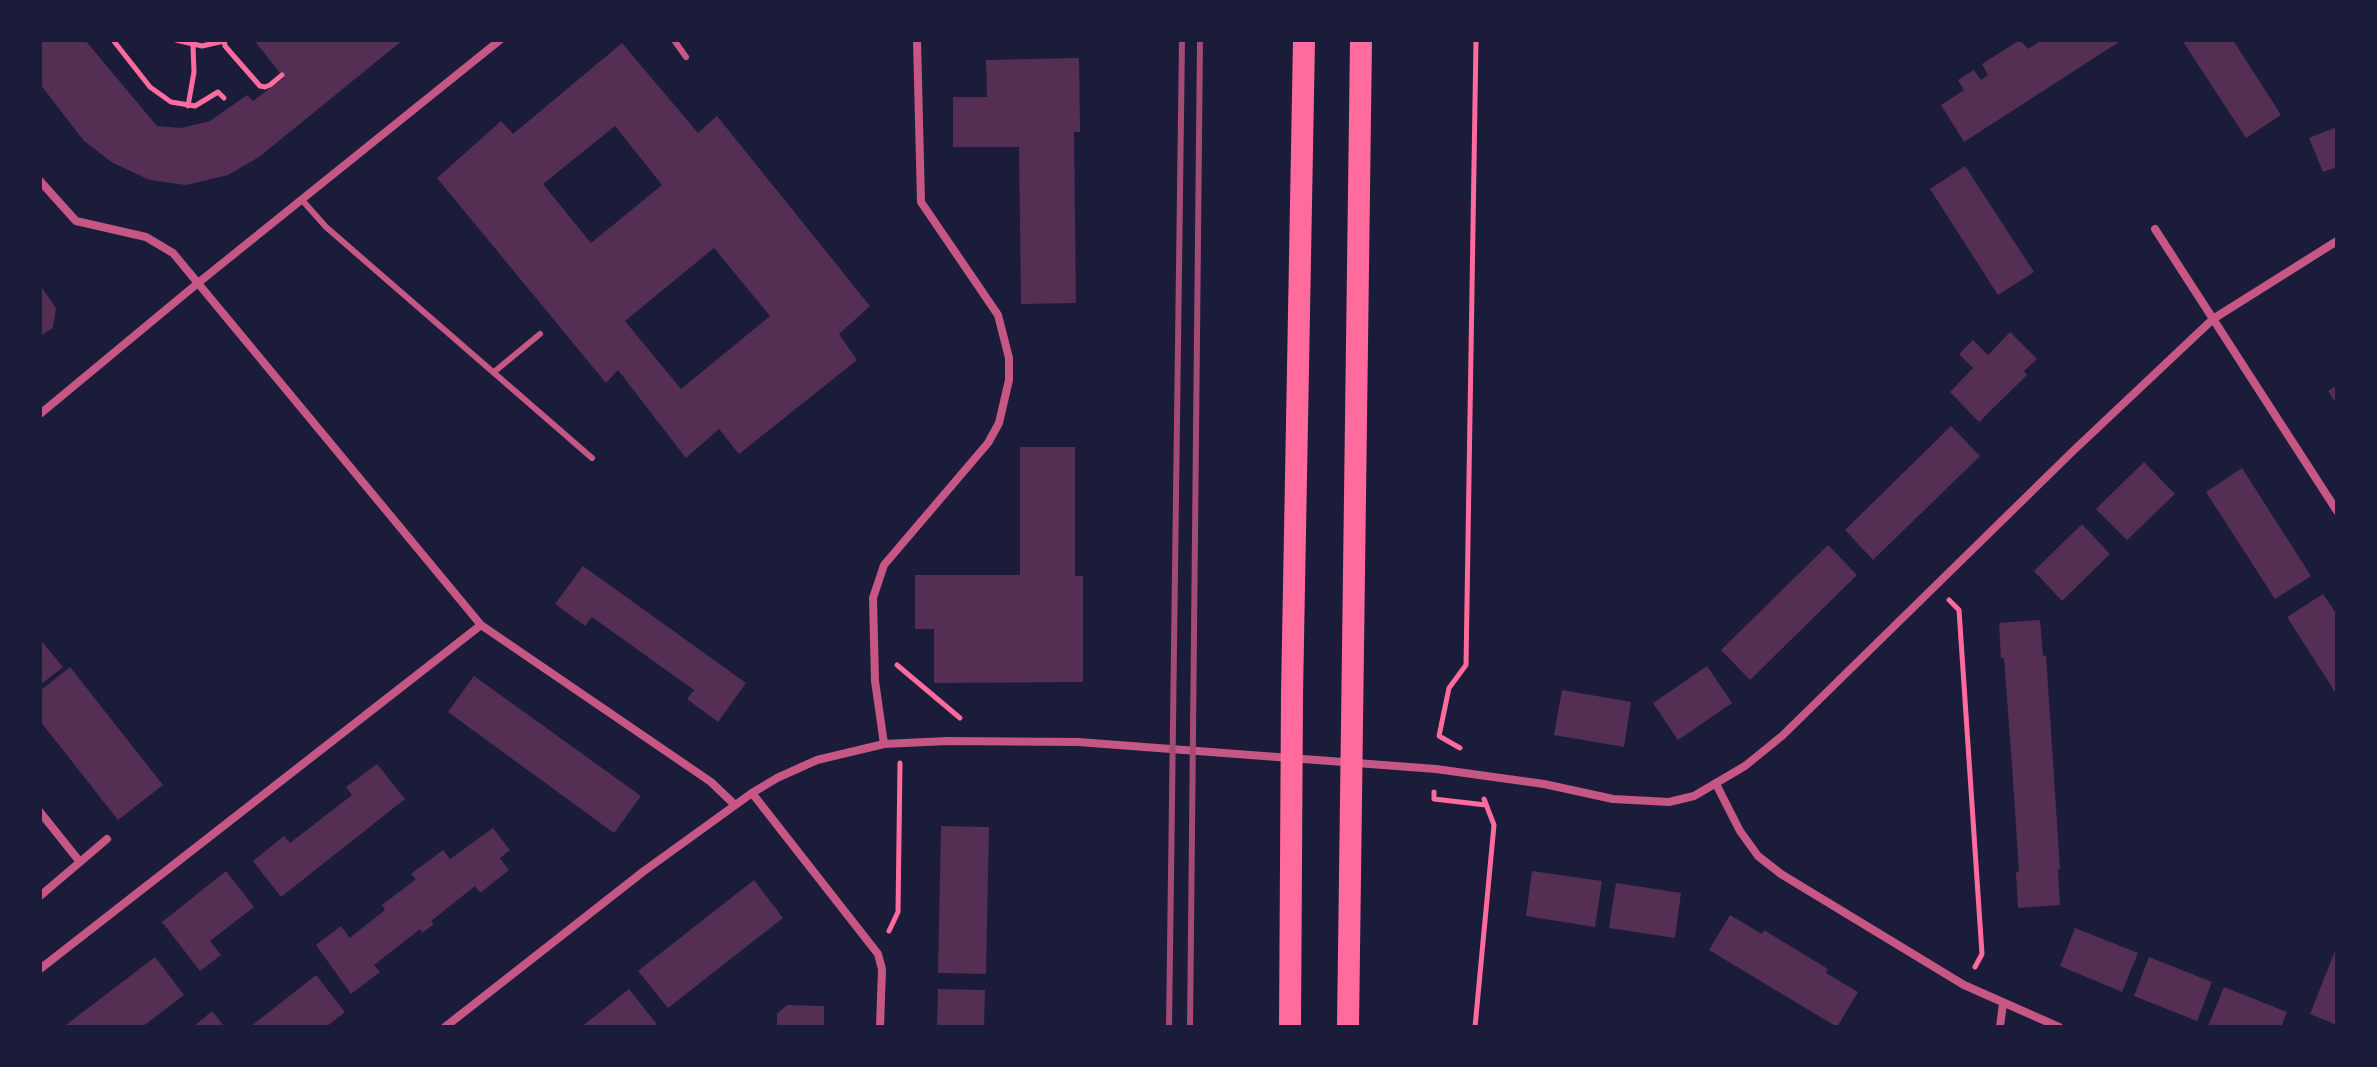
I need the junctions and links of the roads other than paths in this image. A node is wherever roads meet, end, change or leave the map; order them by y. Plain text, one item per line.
1 (500, 40) edge
2 (674, 40) edge
3 (917, 40) edge
4 (1304, 40) edge
5 (1361, 40) edge
6 (686, 57) dead end
7 (40, 181) edge
8 (302, 200) junction
9 (2155, 229) dead end
10 (2337, 241) edge
11 (198, 283) junction
12 (2213, 319) junction
13 (540, 334) dead end
14 (494, 372) junction
15 (40, 414) edge
16 (592, 458) dead end
17 (2337, 511) edge
18 (481, 625) junction
19 (884, 744) junction
20 (1716, 784) junction
21 (752, 793) junction
22 (735, 805) junction
23 (40, 812) edge
24 (107, 839) dead end
25 (80, 862) junction
26 (40, 896) edge
27 (40, 969) edge
28 (2003, 1003) junction
29 (445, 1027) edge
30 (880, 1027) edge
31 (1290, 1027) edge
32 (1348, 1027) edge
33 (2000, 1027) edge
34 (2059, 1027) edge

1 - 8 street
2 - 6 lane
3 - 19 street
4 - 31 highway
5 - 32 highway
7 - 11 street
8 - 11 street
8 - 14 lane
9 - 12 street
10 - 12 street
11 - 15 street
11 - 18 street
12 - 17 street
12 - 20 street
13 - 14 lane
14 - 16 lane
18 - 22 street
18 - 27 street
19 - 20 street
19 - 21 street
20 - 28 street
21 - 22 street
21 - 30 street
22 - 29 street
23 - 25 street
24 - 25 street
25 - 26 street
28 - 33 street
28 - 34 street

